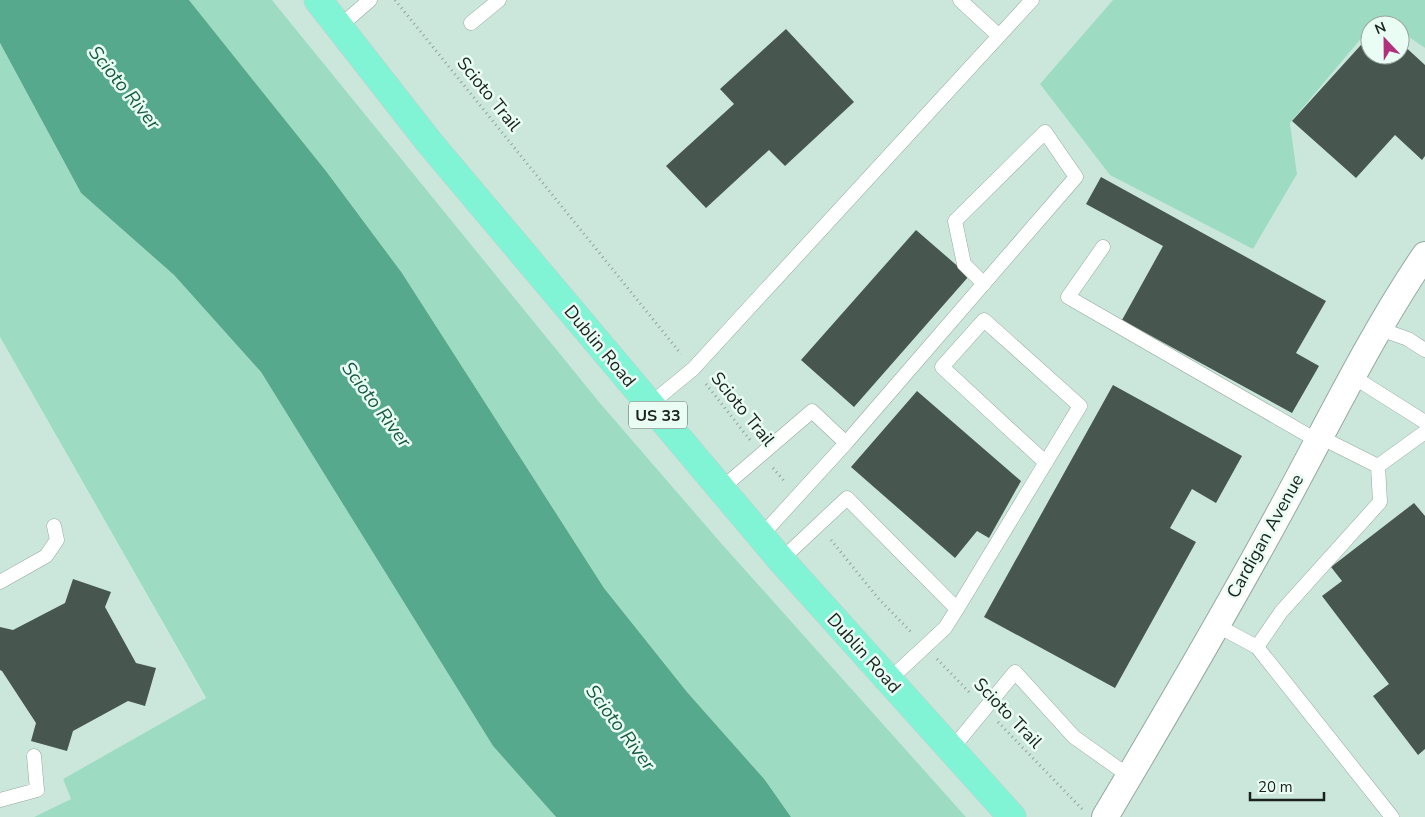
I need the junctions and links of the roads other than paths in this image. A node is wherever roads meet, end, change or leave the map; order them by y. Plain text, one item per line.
1 (318, 0) edge
2 (370, 0) edge
3 (499, 0) edge
4 (960, 0) edge
5 (1032, 0) edge
6 (471, 23) dead end
7 (339, 27) junction
8 (999, 36) junction
9 (1104, 247) dead end
10 (1425, 255) edge
11 (984, 284) junction
12 (1380, 329) junction
13 (1425, 350) edge
14 (1352, 376) junction
15 (649, 405) junction
16 (1425, 422) edge
17 (1425, 432) edge
18 (1319, 439) junction
19 (846, 443) junction
20 (1046, 463) junction
21 (1378, 466) junction
22 (721, 489) junction
23 (54, 526) dead end
24 (761, 536) junction
25 (781, 560) junction
26 (0, 582) edge
27 (957, 609) junction
28 (1216, 626) junction
29 (1257, 647) junction
30 (889, 680) junction
31 (952, 750) junction
32 (34, 756) dead end
33 (1129, 776) junction
34 (0, 800) edge
35 (1094, 814) edge
36 (1012, 817) edge
37 (1392, 817) edge

1 - 7 main road, Dublin Road / US 33
2 - 7 lane
3 - 6 lane
4 - 8 lane
5 - 8 lane
7 - 15 main road, Dublin Road / US 33
8 - 15 lane
9 - 18 lane
10 - 12 street, Cardigan Avenue
11 - 11 lane
11 - 19 lane
12 - 13 lane
12 - 14 street, Cardigan Avenue
14 - 16 lane
14 - 18 street, Cardigan Avenue
15 - 22 main road, Dublin Road / US 33
17 - 21 lane
18 - 21 lane
18 - 28 street, Cardigan Avenue
19 - 22 lane
19 - 24 lane
20 - 20 lane
20 - 27 lane
21 - 29 lane
22 - 24 main road, Dublin Road / US 33
23 - 26 lane
24 - 25 main road, Dublin Road / US 33
25 - 27 lane
25 - 30 main road, Dublin Road / US 33
27 - 30 lane
28 - 29 lane
28 - 33 street, Cardigan Avenue
29 - 37 lane
30 - 31 main road, Dublin Road / US 33
31 - 33 lane
31 - 36 main road, Dublin Road / US 33
32 - 34 lane
33 - 35 street, Cardigan Avenue

